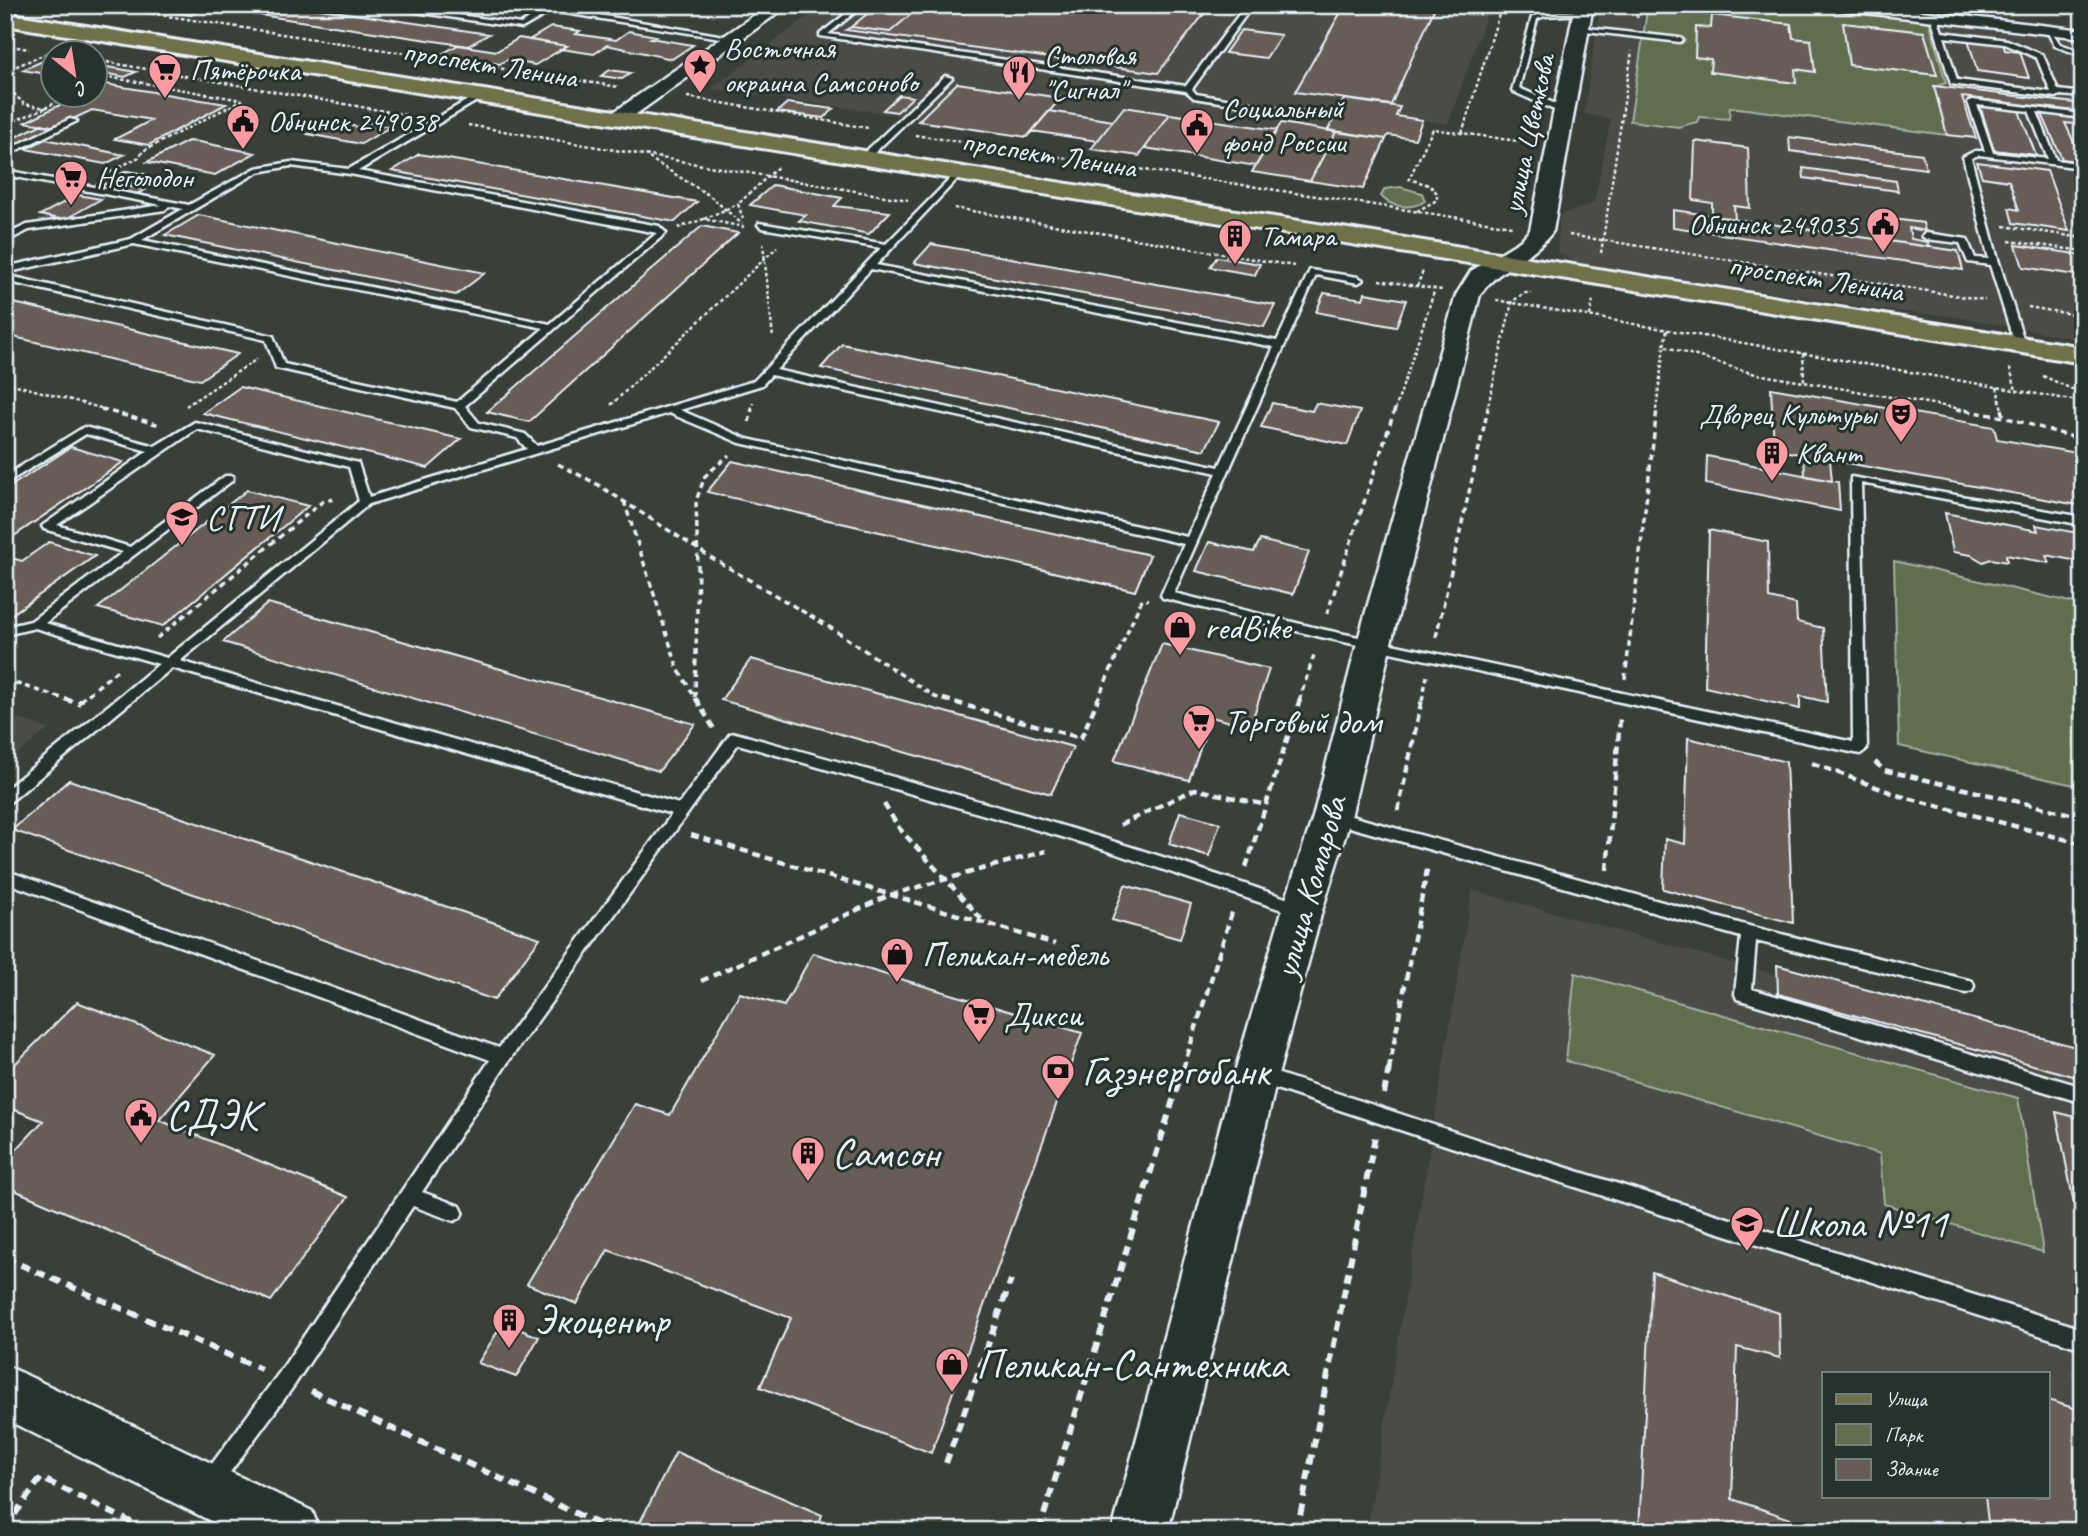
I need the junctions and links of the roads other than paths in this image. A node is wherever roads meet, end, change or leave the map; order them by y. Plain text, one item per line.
1 (373, 5) edge
2 (525, 5) edge
3 (781, 5) edge
4 (861, 5) edge
5 (1250, 5) edge
6 (1830, 5) edge
7 (541, 6) edge
8 (1850, 6) edge
9 (551, 9) junction
10 (1582, 16) edge
11 (1934, 16) junction
12 (5, 19) edge
13 (2048, 30) junction
14 (1939, 34) junction
15 (2083, 34) edge
16 (733, 38) junction
17 (1680, 40) dead end
18 (2083, 54) edge
19 (948, 78) dead end
20 (1188, 89) junction
21 (2055, 92) junction
22 (2083, 95) edge
23 (481, 96) junction
24 (2032, 110) junction
25 (1564, 111) junction
26 (1316, 115) dead end
27 (2083, 116) edge
28 (618, 118) junction
29 (73, 121) dead end
30 (5, 154) edge
31 (1990, 154) junction
32 (864, 158) junction
33 (2053, 162) junction
34 (2079, 168) edge
35 (5, 172) edge
36 (351, 172) junction
37 (958, 173) junction
38 (177, 205) junction
39 (191, 208) junction
40 (763, 227) road end
41 (1926, 236) dead end
42 (6, 238) edge
43 (134, 241) junction
44 (888, 247) junction
45 (1506, 261) junction
46 (1994, 263) junction
47 (869, 266) junction
48 (5, 270) edge
49 (5, 278) edge
50 (1364, 279) road end
51 (551, 327) junction
52 (1280, 345) junction
53 (2020, 345) junction
54 (2083, 355) edge
55 (773, 368) junction
56 (459, 406) junction
57 (671, 410) junction
58 (157, 450) junction
59 (536, 452) junction
60 (1223, 471) junction
61 (229, 478) dead end
62 (5, 481) edge
63 (365, 502) junction
64 (2083, 521) edge
65 (1191, 542) junction
66 (132, 551) junction
67 (35, 624) junction
68 (5, 631) edge
69 (1374, 643) junction
70 (169, 664) junction
71 (5, 798) edge
72 (682, 811) junction
73 (1332, 817) junction
74 (5, 876) edge
75 (1302, 911) junction
76 (1749, 933) junction
77 (1966, 986) dead end
78 (502, 1057) junction
79 (1256, 1075) junction
80 (2083, 1095) edge
81 (409, 1196) junction
82 (454, 1212) dead end
83 (2083, 1339) edge
84 (5, 1391) edge
85 (206, 1488) junction
86 (292, 1531) edge
87 (1140, 1531) edge

1 - 9 lane
2 - 7 lane
3 - 16 street
4 - 20 lane
5 - 20 lane
6 - 8 street
7 - 9 lane
8 - 11 street
9 - 16 lane
10 - 17 lane
10 - 25 street, улица Цветкова
10 - 25 lane
11 - 13 street
11 - 14 lane
12 - 23 main road, проспект Ленина
13 - 15 street
13 - 18 lane
14 - 21 lane
14 - 21 lane
16 - 28 street
19 - 32 lane
20 - 26 lane
21 - 22 lane
23 - 28 main road, проспект Ленина
23 - 36 lane
24 - 27 lane
24 - 31 lane
24 - 33 lane
25 - 45 street, улица Цветкова
28 - 32 main road, проспект Ленина
29 - 30 lane
31 - 33 lane
31 - 46 lane
32 - 37 main road, проспект Ленина
33 - 34 lane
35 - 38 lane
36 - 39 lane
36 - 51 lane
37 - 44 lane
37 - 45 main road, проспект Ленина
38 - 39 lane
38 - 42 lane
39 - 43 lane
40 - 44 lane
41 - 46 lane
43 - 48 lane
43 - 51 lane
44 - 47 lane
45 - 53 main road, проспект Ленина
45 - 69 street, улица Комарова
46 - 53 lane
47 - 52 lane
47 - 55 lane
49 - 56 lane
50 - 52 lane
51 - 56 lane
52 - 60 lane
53 - 54 main road, проспект Ленина
55 - 57 lane
55 - 60 lane
56 - 59 lane
57 - 59 lane
57 - 65 lane
58 - 62 lane
58 - 63 lane
58 - 66 lane
59 - 63 lane
60 - 65 lane
61 - 66 lane
63 - 70 lane
64 - 69 lane
65 - 69 lane
66 - 67 lane
67 - 68 lane
67 - 70 lane
69 - 73 street, улица Комарова
70 - 71 lane
70 - 72 lane
72 - 75 lane
72 - 78 lane
73 - 75 street, улица Комарова
73 - 76 lane
74 - 78 lane
75 - 79 street, улица Комарова
76 - 77 lane
76 - 80 lane
78 - 81 lane
79 - 83 lane
79 - 87 street, улица Комарова
81 - 82 lane
81 - 85 lane
84 - 85 street
85 - 86 street

